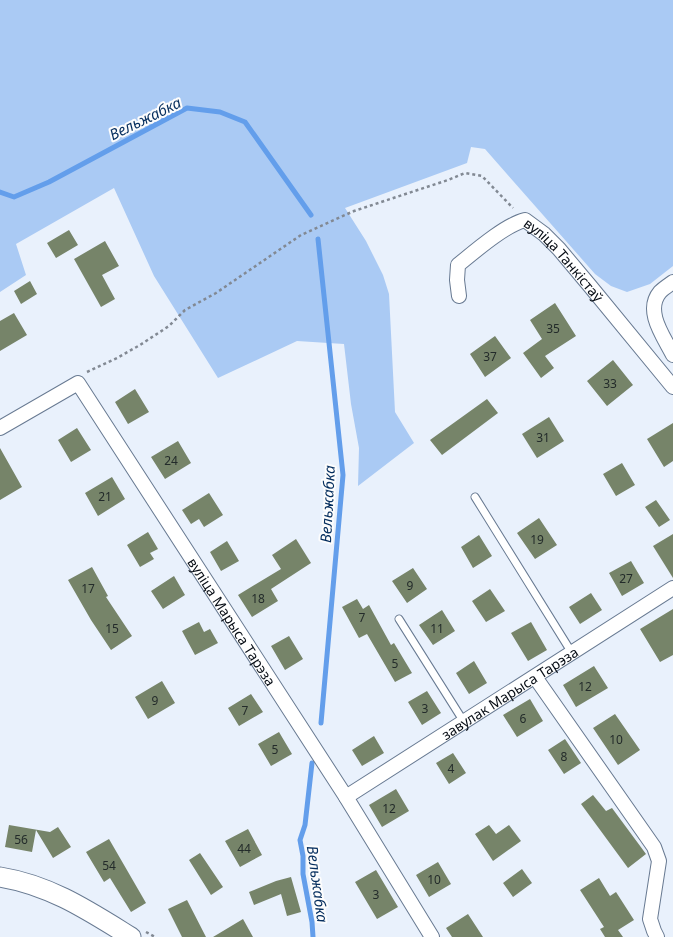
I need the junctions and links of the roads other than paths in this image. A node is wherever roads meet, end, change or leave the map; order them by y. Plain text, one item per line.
1 (673, 282) edge
2 (458, 296) dead end
3 (673, 355) edge
4 (673, 387) edge
5 (0, 428) edge
6 (475, 497) dead end
7 (673, 588) edge
8 (399, 618) dead end
9 (572, 653) junction
10 (536, 677) junction
11 (464, 722) junction
12 (346, 798) junction
13 (0, 877) edge
14 (131, 937) edge
15 (432, 937) edge
16 (657, 937) edge

1 - 3 street
2 - 4 street, вуліца Танкістаў
5 - 12 street, вуліца Марыса Тарэза
6 - 9 lane
7 - 9 street, завулак Марыса Тарэза
8 - 11 lane
9 - 10 street, завулак Марыса Тарэза
10 - 11 street, завулак Марыса Тарэза
10 - 16 street
11 - 12 street, завулак Марыса Тарэза
12 - 15 street, вуліца Марыса Тарэза
13 - 14 main road

